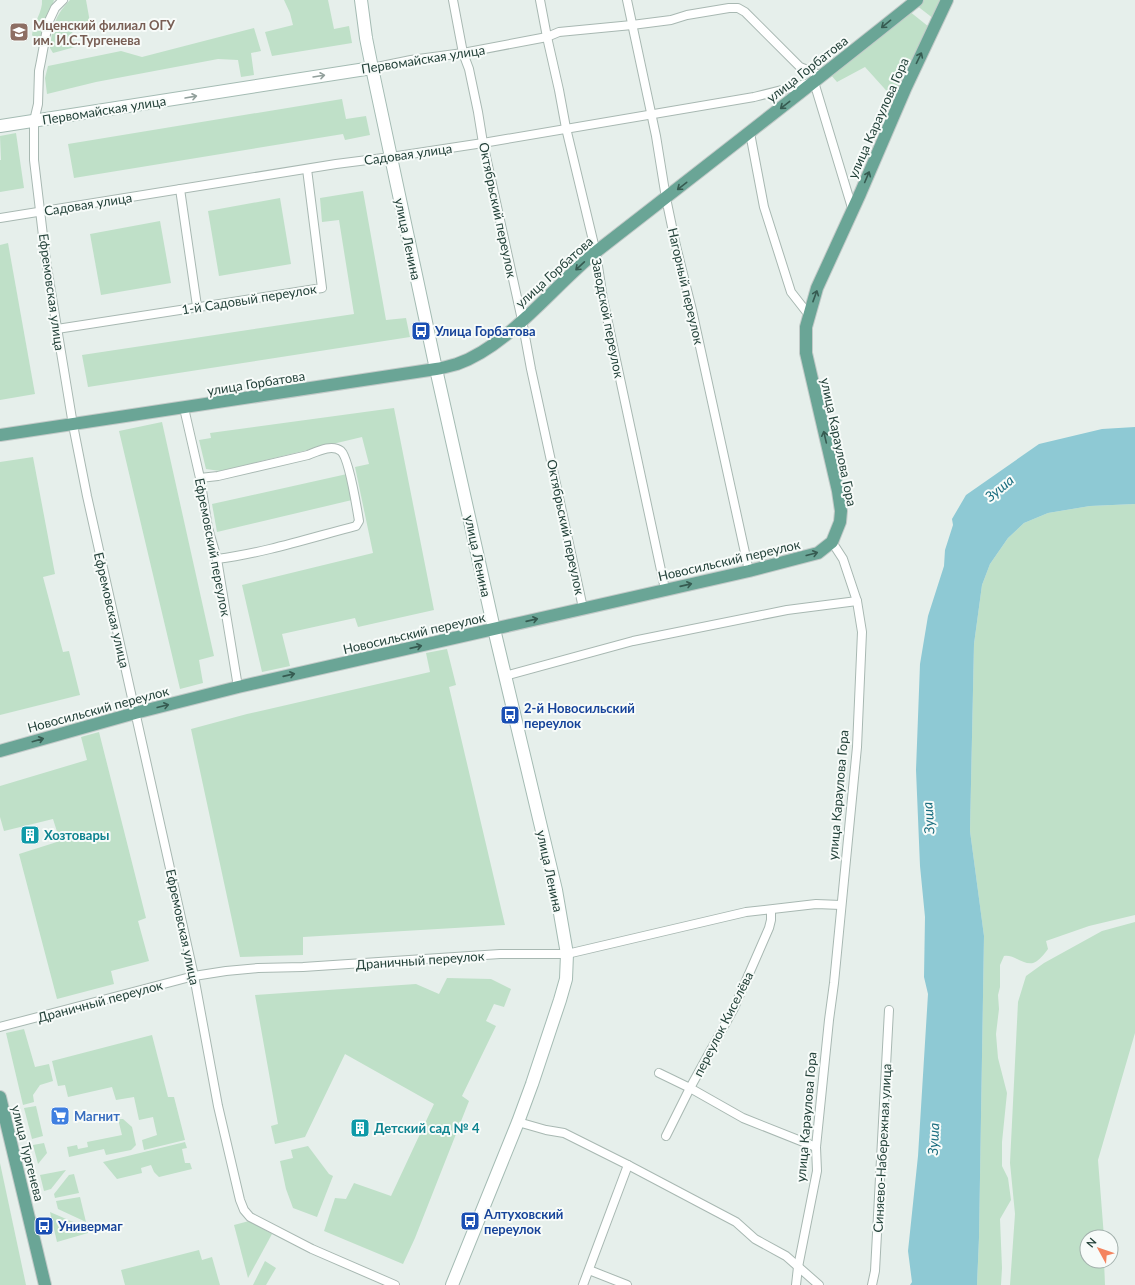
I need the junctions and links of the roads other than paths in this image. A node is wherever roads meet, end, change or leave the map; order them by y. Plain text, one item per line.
1 (63, 0) edge
2 (361, 0) edge
3 (454, 0) edge
4 (540, 0) edge
5 (627, 0) edge
6 (917, 0) edge
7 (947, 0) edge
8 (632, 25) junction
9 (547, 37) junction
10 (463, 54) junction
11 (372, 68) junction
12 (818, 79) junction
13 (652, 114) junction
14 (34, 121) junction
15 (0, 126) edge
16 (566, 128) junction
17 (750, 133) junction
18 (483, 143) junction
19 (391, 157) junction
20 (307, 169) junction
21 (180, 189) junction
22 (666, 198) junction
23 (853, 211) junction
24 (40, 212) junction
25 (0, 218) edge
26 (596, 253) junction
27 (197, 306) junction
28 (809, 314) junction
29 (522, 320) junction
30 (56, 328) junction
31 (436, 369) junction
32 (184, 408) junction
33 (73, 425) junction
34 (0, 435) edge
35 (200, 478) junction
36 (832, 542) junction
37 (217, 559) junction
38 (749, 571) junction
39 (665, 589) junction
40 (857, 601) junction
41 (583, 608) junction
42 (494, 629) junction
43 (505, 676) junction
44 (238, 687) junction
45 (135, 713) junction
46 (0, 751) edge
47 (841, 905) junction
48 (771, 910) junction
49 (568, 954) junction
50 (194, 976) junction
51 (889, 1010) dead end
52 (0, 1027) edge
53 (659, 1073) dead end
54 (690, 1088) junction
55 (0, 1097) edge
56 (518, 1122) junction
57 (666, 1136) dead end
58 (816, 1147) junction
59 (628, 1165) junction
60 (798, 1267) junction
61 (589, 1270) junction
62 (45, 1285) edge
63 (395, 1285) edge
64 (452, 1285) edge
65 (583, 1285) edge
66 (627, 1285) edge
67 (796, 1285) edge
68 (819, 1285) edge
69 (872, 1285) edge

1 - 14 street, Ефремовская улица
2 - 11 main road, улица Ленина
3 - 10 street, Октябрьский переулок
4 - 9 street, Заводской переулок
5 - 8 street, Нагорный переулок
6 -> 12 main road, улица Горбатова
23 -> 7 main road, улица Караулова Гора
8 - 9 street, Первомайская улица
8 - 12 street, Первомайская улица
8 - 13 street, Нагорный переулок
9 - 10 street, Первомайская улица
9 - 16 street, Заводской переулок
10 - 11 street, Первомайская улица
10 - 18 street, Октябрьский переулок
14 -> 11 main road, Первомайская улица
11 - 19 main road, улица Ленина
12 - 13 street, Садовая улица
12 -> 17 main road, улица Горбатова
12 - 23 street
13 - 16 street, Садовая улица
13 - 22 street, Нагорный переулок
14 - 15 main road, Первомайская улица
14 - 24 street, Ефремовская улица
16 - 18 street, Садовая улица
16 - 26 street, Заводской переулок
17 -> 22 main road, улица Горбатова
17 - 28 street
18 - 19 street, Садовая улица
18 - 29 street, Октябрьский переулок
19 - 20 street, Садовая улица
19 - 31 main road, улица Ленина
20 - 21 street, Садовая улица
20 - 27 street, 1-й Садовый переулок
21 - 24 street, Садовая улица
21 - 27 street
22 - 26 main road, улица Горбатова
22 - 38 street, Нагорный переулок
28 -> 23 main road, улица Караулова Гора
24 - 25 street, Садовая улица
24 - 30 street, Ефремовская улица
26 -> 29 main road, улица Горбатова
26 - 39 street, Заводской переулок
27 - 30 street, 1-й Садовый переулок
36 -> 28 main road, улица Караулова Гора
29 - 31 main road, улица Горбатова
29 - 41 street, Октябрьский переулок
30 - 33 street, Ефремовская улица
31 - 32 main road, улица Горбатова
31 - 42 main road, улица Ленина
32 - 33 main road, улица Горбатова
32 - 35 street, Ефремовский переулок
33 - 34 main road, улица Горбатова
33 - 45 street, Ефремовская улица
35 - 37 street, Ефремовский переулок
35 - 37 street
38 -> 36 main road, Новосильский переулок
36 - 40 street, улица Караулова Гора
37 - 44 street, Ефремовский переулок
39 -> 38 main road, Новосильский переулок
39 - 41 main road, Новосильский переулок
40 - 43 street
40 - 47 street, улица Караулова Гора
42 -> 41 main road, Новосильский переулок
42 - 43 main road, улица Ленина
44 -> 42 main road, Новосильский переулок
43 - 49 main road, улица Ленина
45 -> 44 main road, Новосильский переулок
46 -> 45 main road, Новосильский переулок
45 - 50 street, Ефремовская улица
47 - 48 street, Драничный переулок
47 - 58 street, улица Караулова Гора
48 - 49 street, Драничный переулок
48 - 54 street, переулок Киселёва
49 - 50 street, Драничный переулок
49 - 56 main road, улица Ленина
50 - 52 street, Драничный переулок
50 - 63 street, Ефремовская улица
51 - 69 street, Синяево-Набережная улица
53 - 54 street
54 - 57 street, переулок Киселёва
54 - 58 street
55 - 62 main road, улица Тургенева
56 - 59 street
56 - 64 main road, улица Ленина
58 - 60 street, улица Караулова Гора
59 - 60 street
59 - 61 street
60 - 67 street, улица Караулова Гора
60 - 68 street
61 - 65 street
61 - 66 street

